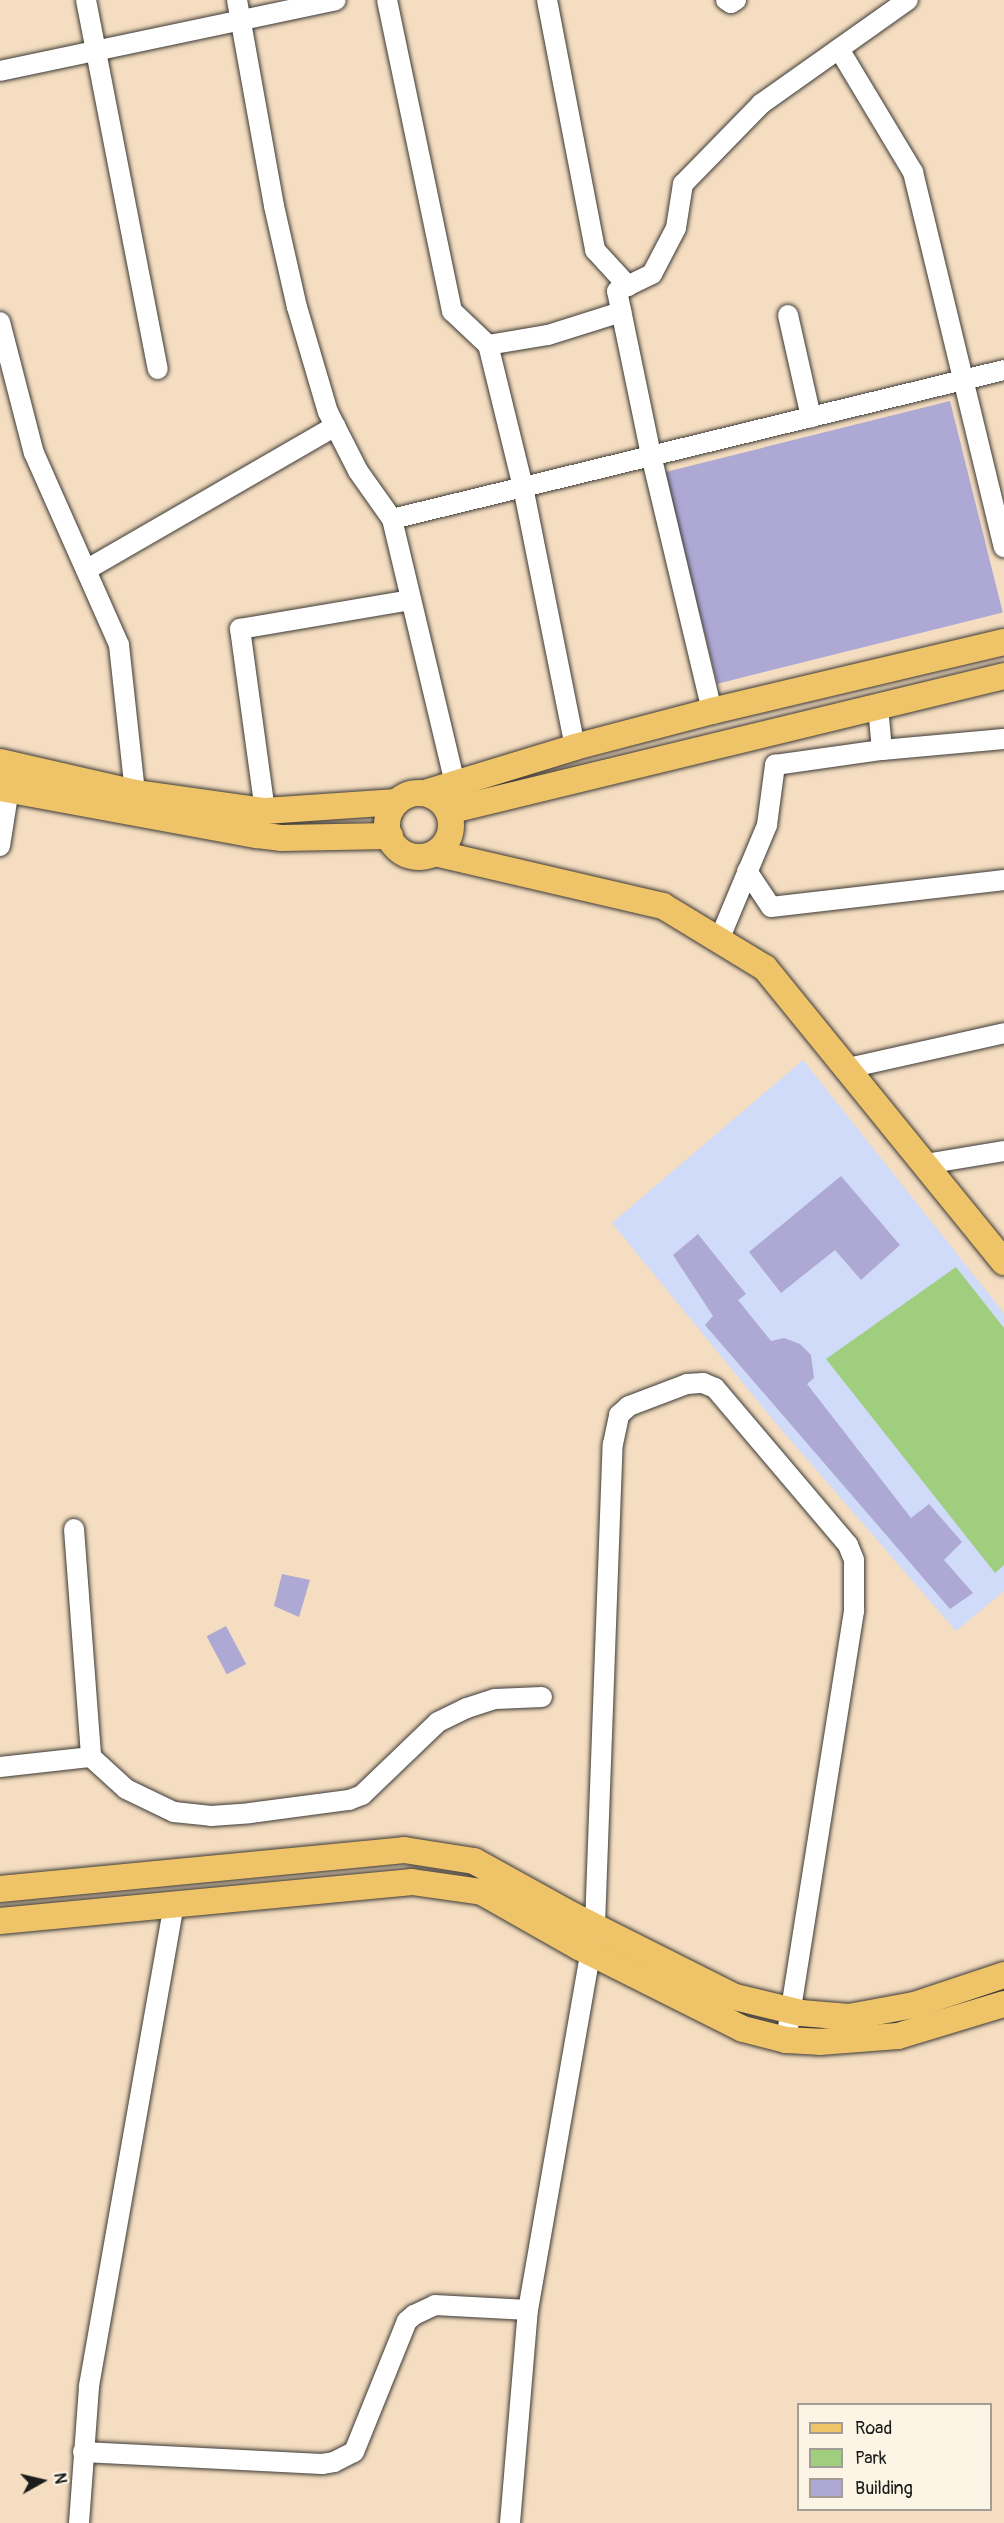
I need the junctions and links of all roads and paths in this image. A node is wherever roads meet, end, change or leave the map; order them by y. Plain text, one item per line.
1 (86, 0) edge
2 (237, 0) edge
3 (336, 0) edge
4 (387, 0) edge
5 (547, 0) edge
6 (726, 0) edge
7 (736, 0) edge
8 (908, 0) edge
9 (241, 20) junction
10 (839, 49) junction
11 (96, 51) junction
12 (0, 71) edge
13 (628, 285) junction
14 (621, 312) junction
15 (788, 315) dead end
16 (0, 322) edge
17 (488, 345) junction
18 (158, 369) dead end
19 (1004, 370) edge
20 (962, 381) junction
21 (811, 417) junction
22 (335, 426) junction
23 (651, 455) junction
24 (523, 487) junction
25 (392, 519) junction
26 (1004, 547) edge
27 (86, 570) junction
28 (411, 600) junction
29 (1004, 642) edge
30 (1004, 676) edge
31 (878, 707) junction
32 (712, 711) junction
33 (765, 733) junction
34 (1004, 739) edge
35 (575, 747) junction
36 (882, 750) junction
37 (7, 763) edge
38 (775, 765) junction
39 (5, 789) edge
40 (135, 793) junction
41 (459, 801) junction
42 (397, 802) junction
43 (266, 811) junction
44 (390, 836) junction
45 (0, 846) edge
46 (445, 855) junction
47 (747, 872) junction
48 (1004, 880) edge
49 (719, 940) junction
50 (1004, 1033) edge
51 (848, 1068) junction
52 (1004, 1151) edge
53 (926, 1164) junction
54 (1004, 1262) edge
55 (74, 1529) dead end
56 (543, 1697) dead end
57 (91, 1757) junction
58 (0, 1767) edge
59 (0, 1889) edge
60 (174, 1904) junction
61 (0, 1921) edge
62 (595, 1925) junction
63 (589, 1952) junction
64 (1004, 1975) edge
65 (1004, 2004) edge
66 (790, 2010) junction
67 (786, 2040) junction
68 (528, 2310) junction
69 (83, 2452) junction
70 (79, 2523) edge
71 (510, 2523) edge

1 - 11 street
2 - 9 street
3 - 9 street
4 - 17 street
5 - 13 street
6 - 7 street
8 - 10 street
9 - 11 street
9 - 22 street
10 - 13 street
10 - 20 street
11 - 12 street
11 - 18 street
13 - 14 street
14 - 17 street
14 - 23 street
15 - 21 street
16 - 27 street
17 - 24 street
19 - 20 street
20 - 21 street
20 - 26 street
21 - 23 street
22 - 25 street
22 - 27 street
23 - 24 street
23 - 32 street
24 - 25 street
24 - 35 street
25 - 28 street
27 - 40 street
28 - 41 street
28 - 43 street
29 - 32 main road
30 - 31 main road
31 - 33 main road
31 - 36 street
32 - 35 main road
33 - 38 street
33 - 41 main road
34 - 36 street
35 - 41 main road
36 - 38 street
37 - 39 street
37 - 40 main road
38 - 47 street
39 - 44 main road
39 - 45 street
40 - 43 main road
41 - 42 main road
41 - 46 main road
42 - 43 main road
42 - 44 main road
44 - 46 main road
46 - 49 main road
47 - 48 street
47 - 49 street
49 - 51 main road
50 - 51 street
51 - 53 main road
52 - 53 street
53 - 54 main road
55 - 57 street
56 - 57 street
57 - 58 street
59 - 62 main road
60 - 61 main road
60 - 63 main road
60 - 69 street
62 - 63 street
62 - 66 main road
62 - 66 street
63 - 67 main road
63 - 68 street
64 - 66 main road
65 - 67 main road
66 - 67 street
68 - 69 street
68 - 71 street
69 - 70 street

